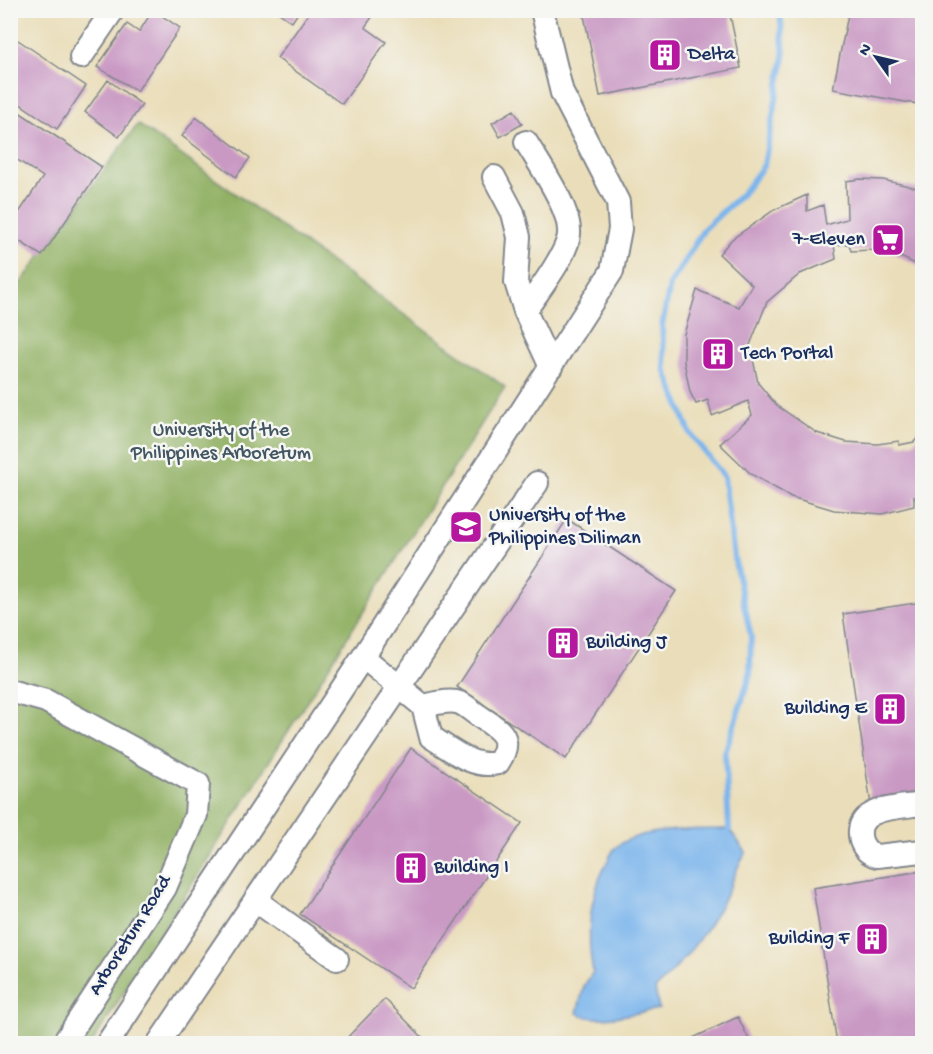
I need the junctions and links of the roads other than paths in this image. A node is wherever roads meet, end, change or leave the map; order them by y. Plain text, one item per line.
1 (113, 10) edge
2 (542, 10) edge
3 (81, 57) dead end
4 (526, 142) dead end
5 (494, 177) dead end
6 (525, 311) junction
7 (551, 367) junction
8 (537, 483) dead end
9 (363, 657) junction
10 (399, 687) junction
11 (10, 691) edge
12 (423, 706) dead end
13 (922, 804) edge
14 (922, 850) edge
15 (255, 900) junction
16 (337, 959) dead end
17 (63, 1044) edge
18 (107, 1044) edge
19 (158, 1044) edge

1 - 3 street
2 - 7 street
4 - 6 street
5 - 6 street
6 - 7 street
7 - 9 street
8 - 10 street
9 - 10 street
9 - 18 street
10 - 12 street
10 - 15 street
11 - 17 street, Arboretum Road
13 - 14 street
15 - 16 street
15 - 19 street

